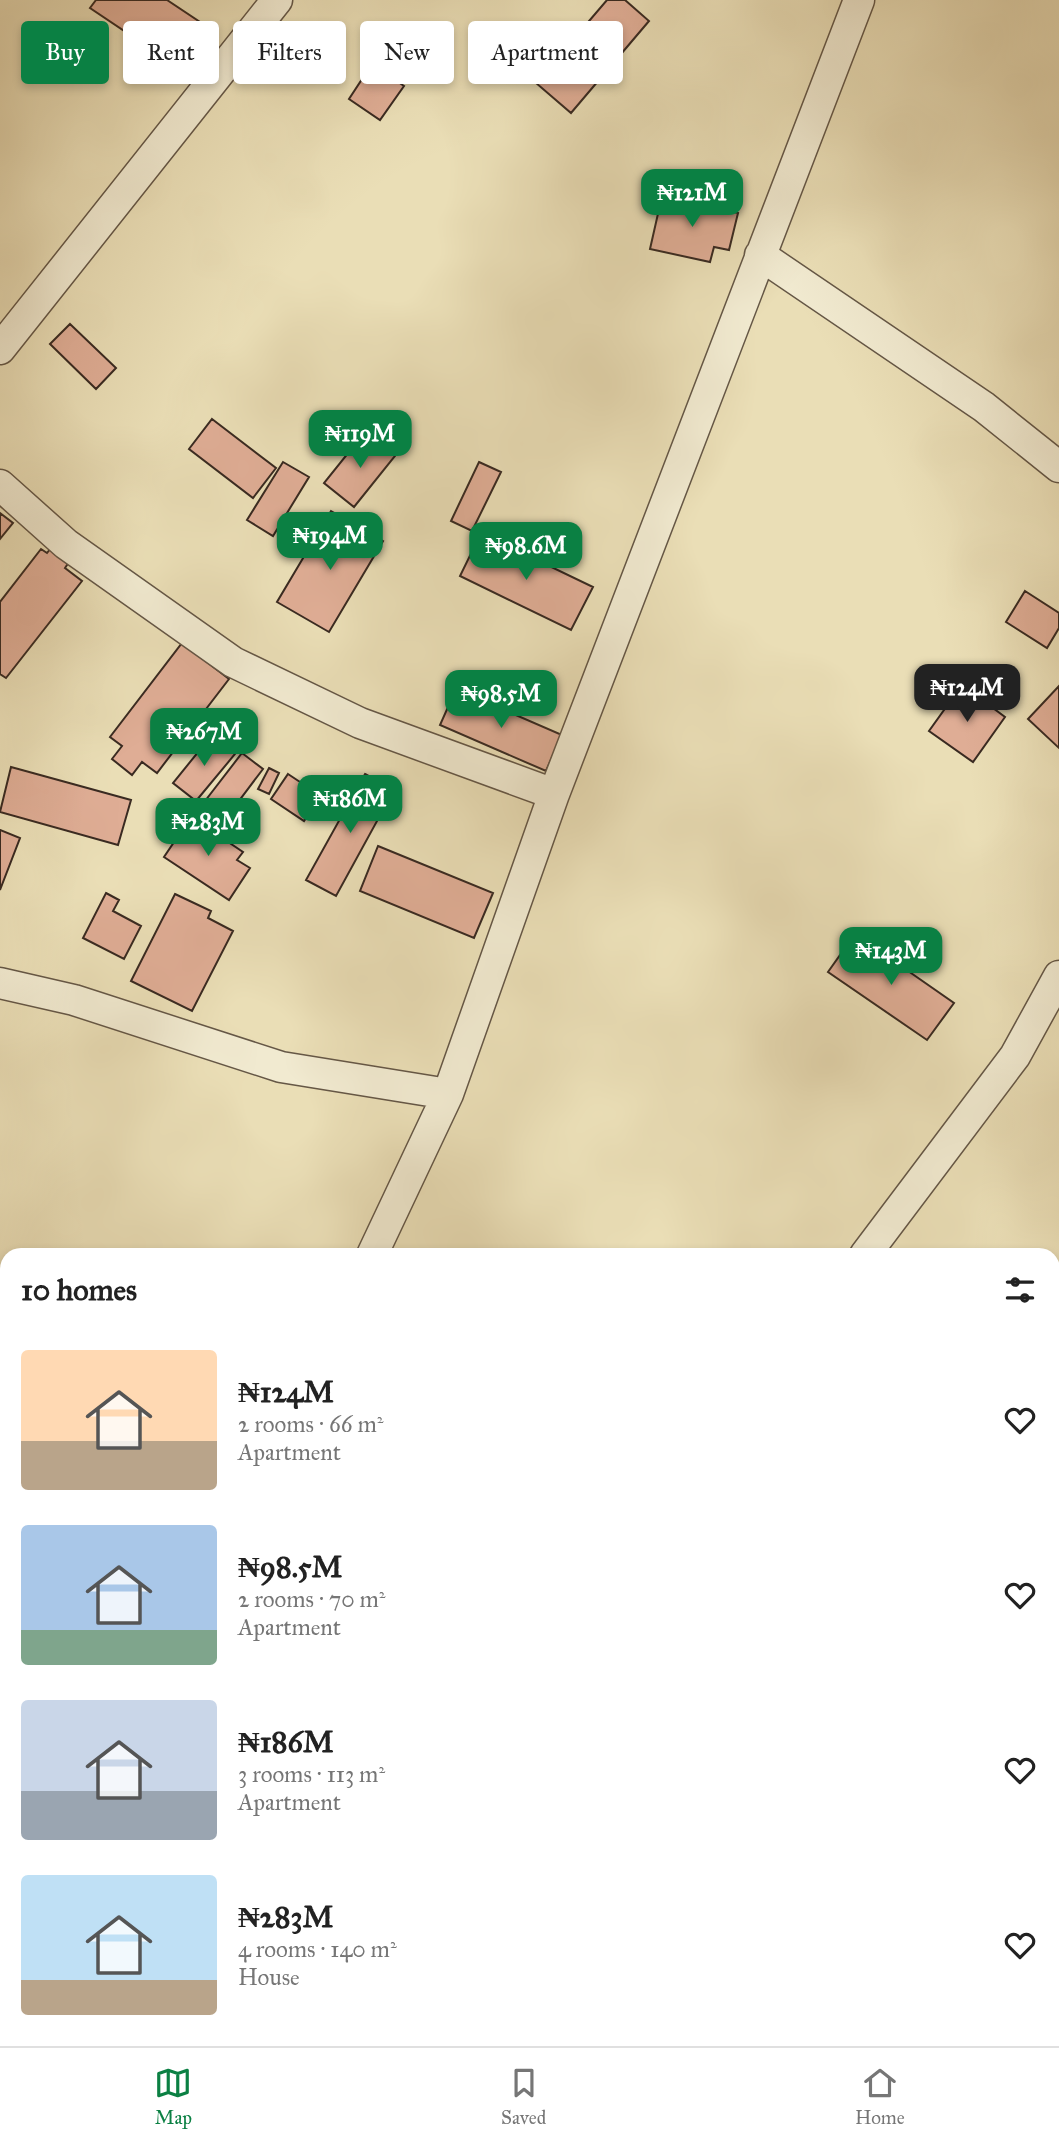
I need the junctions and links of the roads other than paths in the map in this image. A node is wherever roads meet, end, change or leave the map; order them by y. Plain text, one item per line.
1 (277, 0) edge
2 (859, 0) edge
3 (760, 255) junction
4 (0, 349) edge
5 (1059, 467) edge
6 (0, 485) edge
7 (554, 794) junction
8 (1059, 976) edge
9 (0, 983) edge
10 (448, 1094) junction
11 (375, 1248) edge
12 (870, 1248) edge

1 - 4 street
2 - 3 street
3 - 5 street
3 - 7 street
6 - 7 street
7 - 10 street
8 - 12 street
9 - 10 street
10 - 11 street

